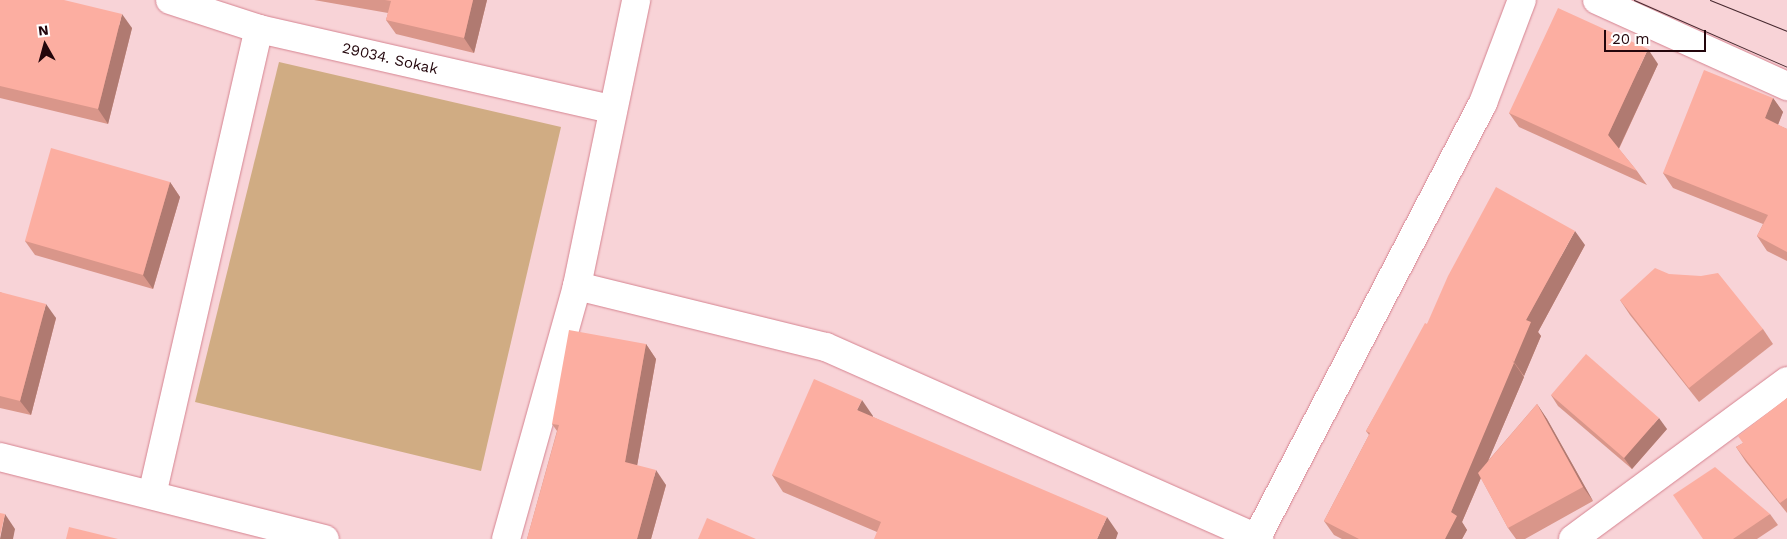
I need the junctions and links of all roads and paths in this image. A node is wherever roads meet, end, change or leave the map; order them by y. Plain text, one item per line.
1 (170, 0) edge
2 (636, 0) edge
3 (1522, 0) edge
4 (1597, 0) edge
5 (259, 29) junction
6 (1787, 86) edge
7 (612, 109) junction
8 (577, 286) junction
9 (1787, 381) edge
10 (0, 457) edge
11 (152, 495) junction
12 (1257, 538) edge
13 (326, 539) edge
14 (506, 539) edge
15 (1573, 539) edge

1 - 5 street, 29034. Sokak
2 - 7 street
3 - 12 street
4 - 6 street
5 - 7 street, 29034. Sokak
5 - 11 street
7 - 8 street
8 - 12 street
8 - 14 street
9 - 15 street
10 - 11 street
11 - 13 street

